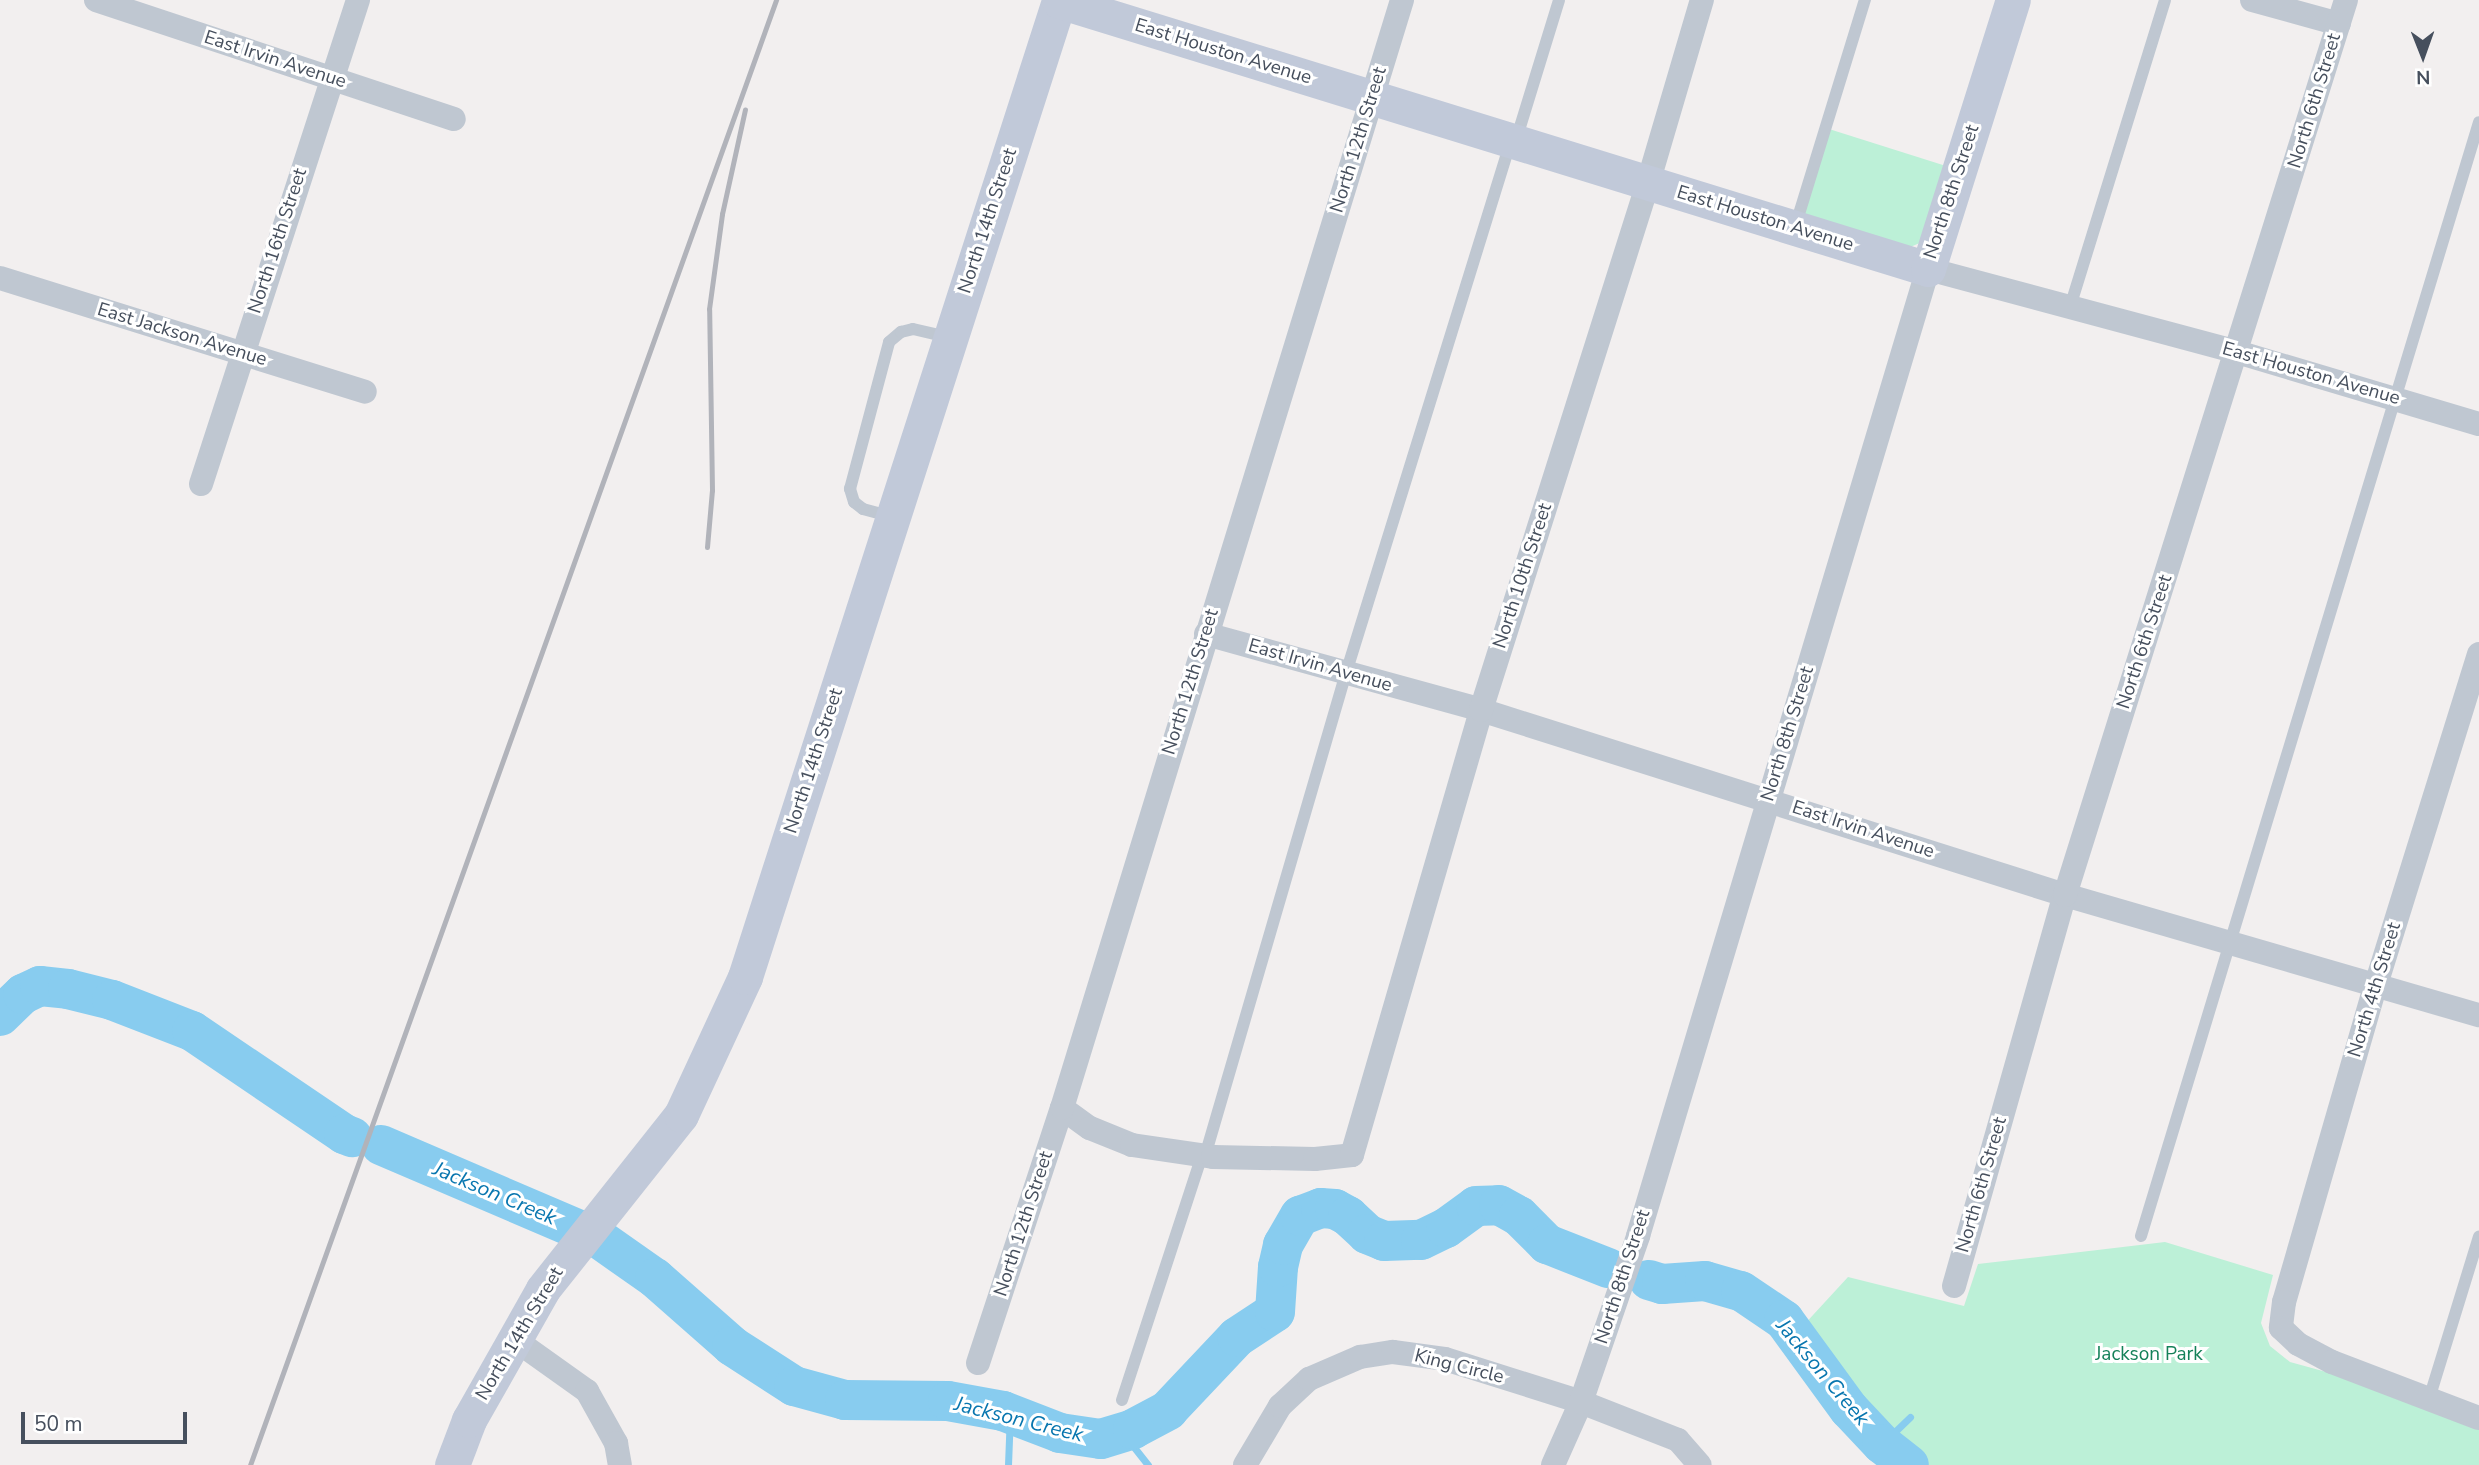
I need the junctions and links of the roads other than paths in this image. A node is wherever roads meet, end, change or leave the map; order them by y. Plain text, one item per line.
1 (96, 0) edge
2 (358, 0) edge
3 (1058, 0) edge
4 (1402, 0) edge
5 (1559, 0) edge
6 (1702, 0) edge
7 (1865, 0) edge
8 (2013, 0) edge
9 (2165, 0) edge
10 (2252, 0) edge
11 (2346, 0) edge
12 (2339, 24) junction
13 (332, 79) junction
14 (1373, 98) junction
15 (454, 119) dead end
16 (2479, 122) edge
17 (1513, 141) junction
18 (1648, 183) junction
19 (1795, 228) junction
20 (1928, 269) junction
21 (0, 278) edge
22 (2070, 307) junction
23 (950, 338) junction
24 (2237, 352) junction
25 (241, 354) junction
26 (365, 392) dead end
27 (2396, 399) junction
28 (2479, 424) edge
29 (201, 484) dead end
30 (893, 517) junction
31 (1206, 634) junction
32 (2479, 654) edge
33 (1346, 673) junction
34 (1481, 710) junction
35 (1768, 800) junction
36 (2065, 895) junction
37 (2230, 944) junction
38 (2375, 987) junction
39 (2479, 1015) edge
40 (1062, 1108) junction
41 (1204, 1156) junction
42 (2141, 1236) dead end
43 (2479, 1237) edge
44 (1954, 1286) dead end
45 (514, 1339) junction
46 (978, 1363) dead end
47 (2429, 1399) junction
48 (1122, 1400) dead end
49 (1581, 1402) junction
50 (2479, 1418) edge
51 (453, 1465) edge
52 (620, 1465) edge
53 (1245, 1465) edge
54 (1553, 1465) edge
55 (1700, 1465) edge

1 - 13 street, East Irvin Avenue
2 - 13 street, North 16th Street
3 - 14 street, East Houston Avenue
3 - 23 street, North 14th Street
4 - 14 street, North 12th Street
5 - 17 lane
6 - 18 street, North 10th Street
7 - 19 lane
8 - 20 street, North 8th Street
9 - 22 lane
10 - 12 street
11 - 12 street, North 6th Street
12 - 24 street, North 6th Street
13 - 15 street, East Irvin Avenue
13 - 25 street, North 16th Street
14 - 17 street, East Houston Avenue
14 - 31 street, North 12th Street
16 - 27 lane
17 - 18 street, East Houston Avenue
17 - 33 lane
18 - 19 street, East Houston Avenue
18 - 34 street, North 10th Street
19 - 20 street, East Houston Avenue
20 - 22 street, East Houston Avenue
20 - 35 street, North 8th Street
21 - 25 street, East Jackson Avenue
22 - 24 street, East Houston Avenue
23 - 30 street, North 14th Street
23 - 30 lane
24 - 27 street, East Houston Avenue
24 - 36 street, North 6th Street
25 - 26 street, East Jackson Avenue
25 - 29 street, North 16th Street
27 - 28 street, East Houston Avenue
27 - 37 lane
30 - 45 street, North 14th Street
31 - 33 street, East Irvin Avenue
31 - 40 street, North 12th Street
32 - 38 street, North 4th Street
33 - 34 street, East Irvin Avenue
33 - 41 lane
34 - 35 street, East Irvin Avenue
34 - 41 street, North 10th Street
35 - 36 street, East Irvin Avenue
35 - 49 street, North 8th Street
36 - 37 street, East Irvin Avenue
36 - 44 street, North 6th Street
37 - 38 street, East Irvin Avenue
37 - 42 lane
38 - 39 street, East Irvin Avenue
38 - 47 street, North 4th Street
40 - 41 street
40 - 46 street, North 12th Street
41 - 48 lane
43 - 47 lane
45 - 51 street, North 14th Street
45 - 52 street
47 - 50 street
49 - 53 street, King Circle
49 - 54 street, North 8th Street
49 - 55 street, King Circle

